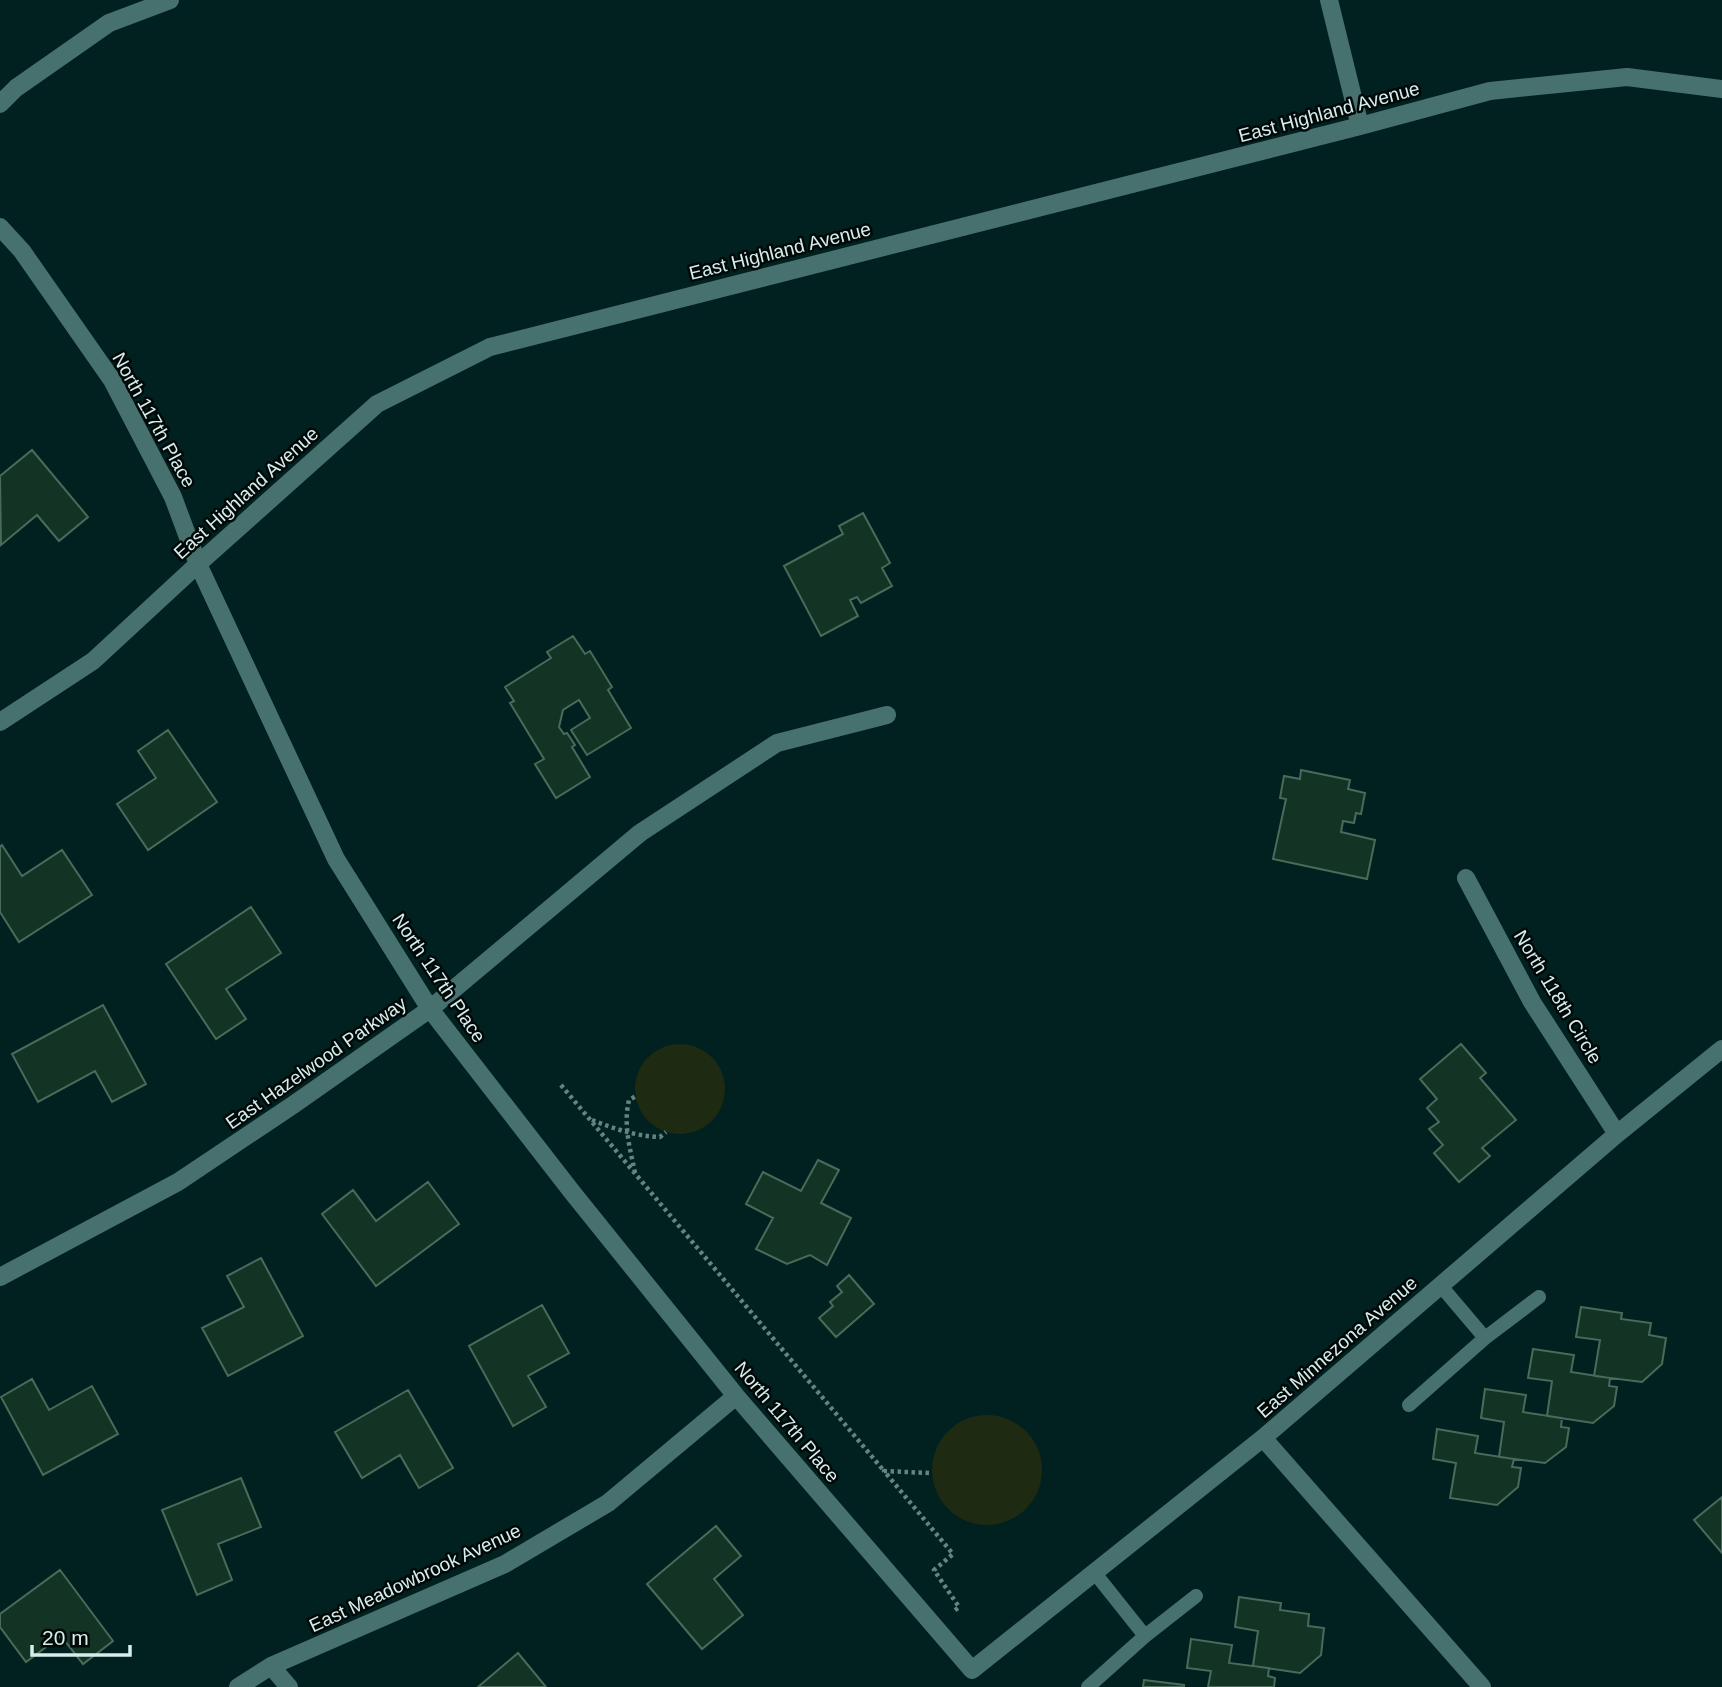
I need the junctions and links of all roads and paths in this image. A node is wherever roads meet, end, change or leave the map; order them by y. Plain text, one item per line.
1 (170, 0) edge
2 (1329, 0) edge
3 (1722, 89) edge
4 (0, 104) edge
5 (1360, 126) junction
6 (0, 227) edge
7 (198, 564) junction
8 (887, 715) dead end
9 (0, 722) edge
10 (1466, 878) dead end
11 (430, 1009) junction
12 (1722, 1049) edge
13 (561, 1085) dead end
14 (636, 1096) dead end
15 (591, 1120) junction
16 (666, 1132) dead end
17 (627, 1133) junction
18 (1617, 1134) junction
19 (635, 1174) junction
20 (0, 1277) edge
21 (1441, 1286) junction
22 (1539, 1297) dead end
23 (1485, 1338) junction
24 (736, 1396) junction
25 (1409, 1405) dead end
26 (1263, 1438) junction
27 (884, 1471) junction
28 (929, 1473) dead end
29 (1094, 1573) junction
30 (1196, 1596) dead end
31 (935, 1628) junction
32 (1145, 1636) junction
33 (271, 1666) junction
34 (972, 1670) joint
35 (238, 1687) edge
36 (289, 1687) edge
37 (1088, 1687) edge
38 (1482, 1687) edge

1 - 4 street
2 - 5 street
3 - 5 street, East Highland Avenue
5 - 7 street, East Highland Avenue
6 - 7 street, North 117th Place
7 - 9 street, East Highland Avenue
7 - 11 street, North 117th Place
8 - 11 street, East Hazelwood Parkway
10 - 18 street, North 118th Circle
11 - 20 street, East Hazelwood Parkway
11 - 24 street, North 117th Place
12 - 18 street, East Minnezona Avenue
13 - 15 path
14 - 17 path
15 - 17 path
15 - 19 path
16 - 17 path
17 - 19 path
18 - 21 street, East Minnezona Avenue
19 - 27 path
21 - 23 lane
21 - 26 street, East Minnezona Avenue
22 - 23 lane
23 - 25 lane
24 - 31 street, North 117th Place
24 - 33 street, East Meadowbrook Avenue
26 - 29 street, East Minnezona Avenue
26 - 38 street
27 - 28 path
27 - 31 path
29 - 32 lane
29 - 34 street, East Minnezona Avenue
30 - 32 lane
31 - 34 street, North 117th Place
32 - 37 lane
33 - 35 street, East Meadowbrook Avenue
33 - 36 street

